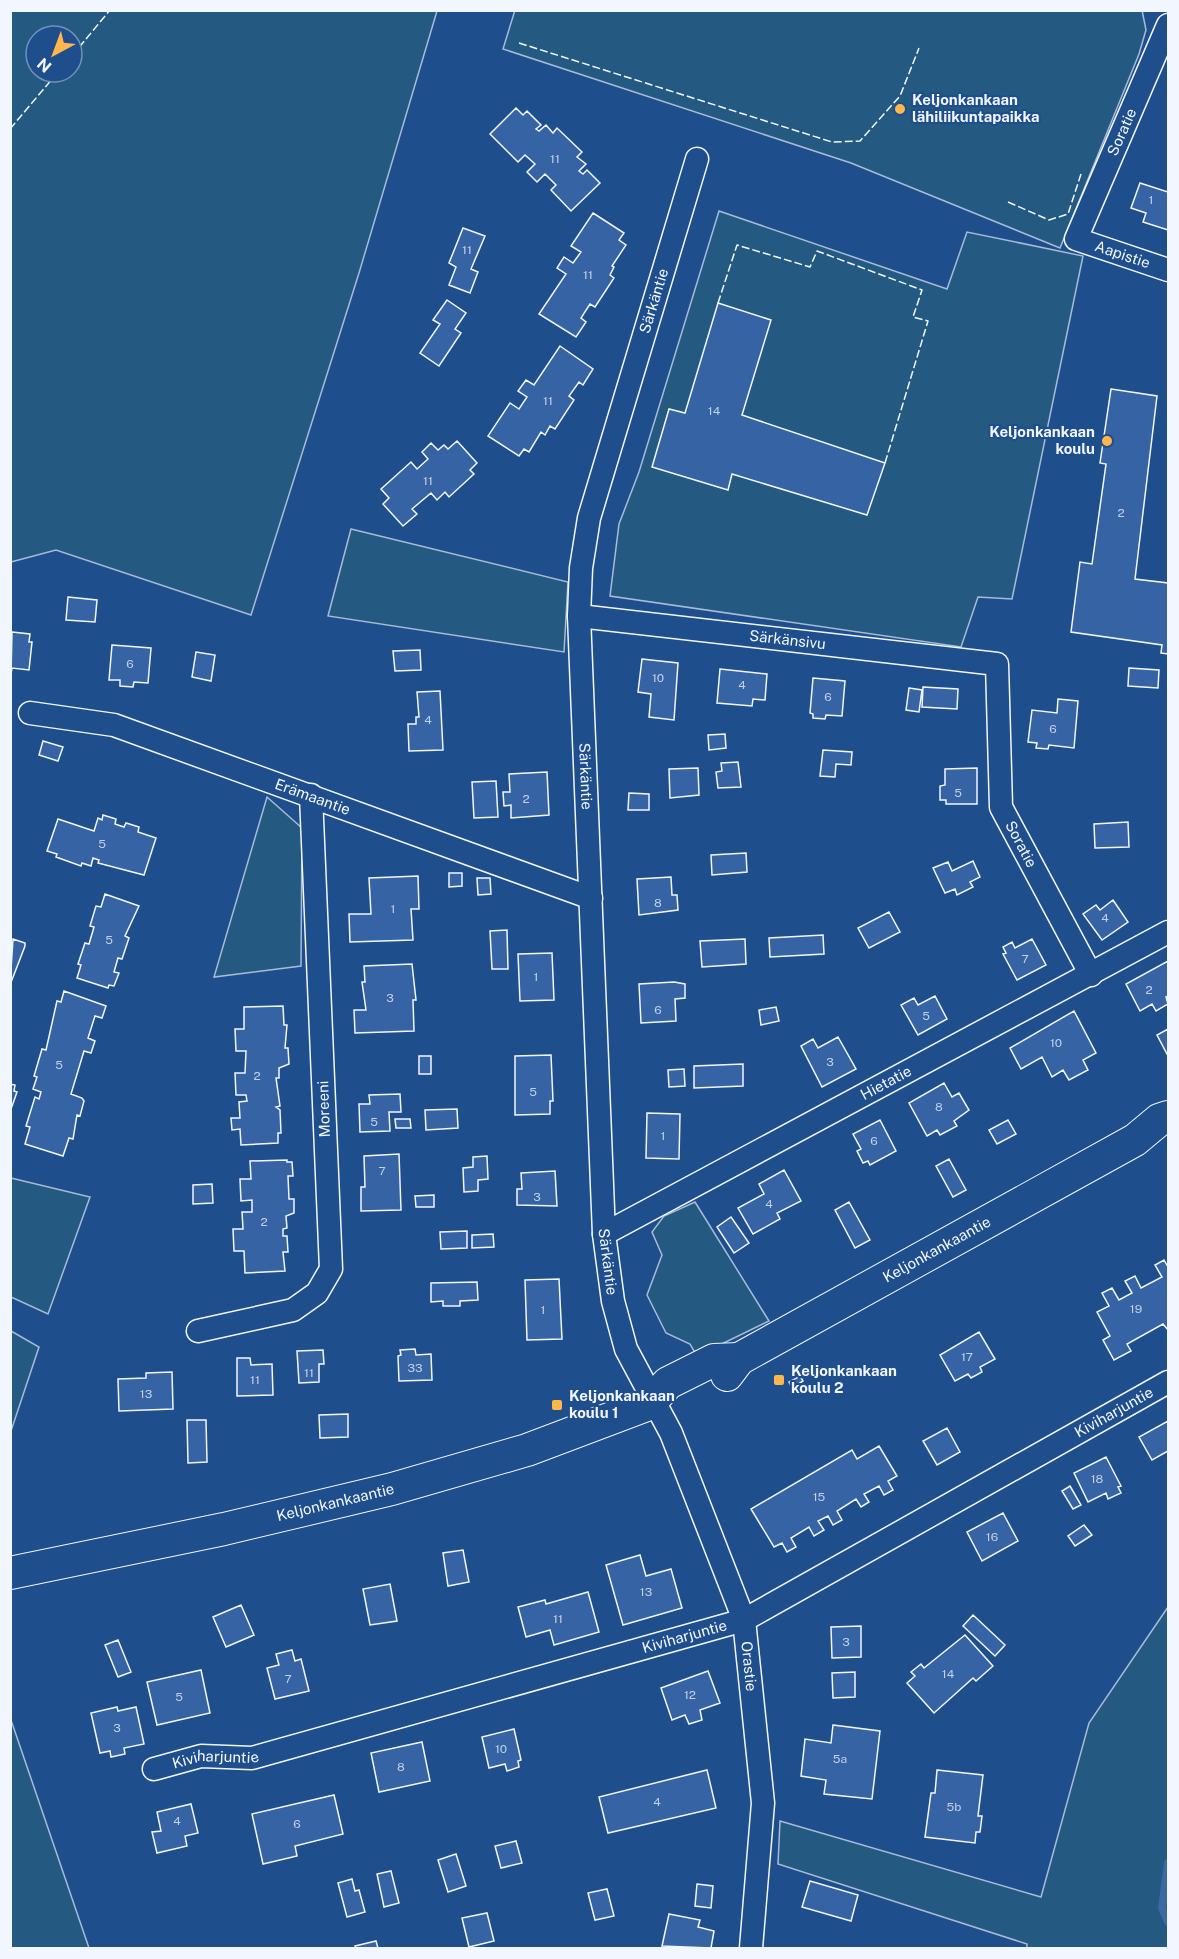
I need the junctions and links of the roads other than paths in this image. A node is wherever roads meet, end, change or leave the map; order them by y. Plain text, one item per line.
1 (1168, 25) edge
2 (697, 159) dead end
3 (1076, 239) joint
4 (1168, 270) edge
5 (579, 616) junction
6 (997, 664) joint
7 (30, 713) dead end
8 (311, 795) junction
9 (591, 898) junction
10 (1168, 932) edge
11 (1091, 975) junction
12 (1168, 1117) edge
13 (1168, 1128) edge
14 (1135, 1140) junction
15 (604, 1234) junction
16 (198, 1331) dead end
17 (1168, 1382) edge
18 (653, 1402) junction
19 (10, 1573) edge
20 (744, 1620) junction
21 (154, 1769) dead end
22 (751, 1948) edge

1 - 3 street, Soratie
2 - 5 street, Särkäntie
3 - 4 street, Aapistie
5 - 6 street, Särkänsivu
5 - 9 street, Särkäntie
6 - 11 street, Soratie
7 - 8 street, Erämaantie
8 - 9 street, Erämaantie
8 - 16 street, Moreeni
9 - 15 street, Särkäntie
10 - 11 street, Hietatie
11 - 15 street, Hietatie
12 - 14 main road, Keljonkankaantie
13 - 14 main road, Keljonkankaantie
14 - 18 main road, Keljonkankaantie
15 - 18 street, Särkäntie
17 - 20 street, Kiviharjuntie
18 - 19 main road, Keljonkankaantie
18 - 20 street, Orastie
20 - 21 street, Kiviharjuntie
20 - 22 street, Orastie

